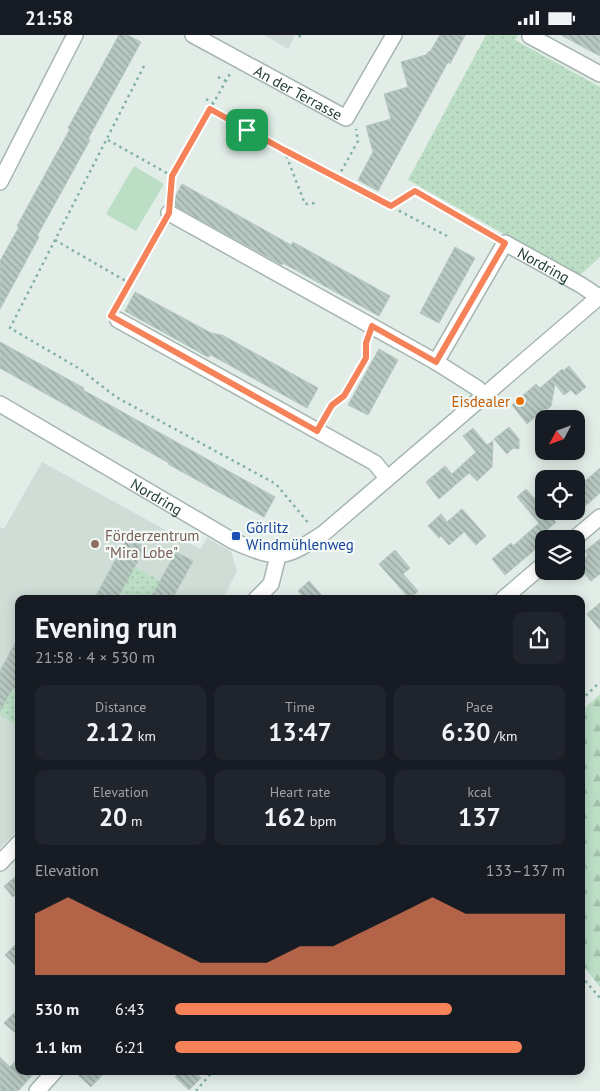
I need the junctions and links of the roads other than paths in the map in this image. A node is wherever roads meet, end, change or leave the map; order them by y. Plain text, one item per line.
1 (75, 35) edge
2 (193, 35) edge
3 (394, 35) edge
4 (530, 36) edge
5 (600, 74) edge
6 (0, 182) edge
7 (169, 213) road end
8 (599, 297) edge
9 (118, 320) road end
10 (436, 362) junction
11 (483, 395) junction
12 (0, 404) edge
13 (387, 478) junction
14 (600, 517) edge
15 (585, 530) edge
16 (278, 556) junction
17 (535, 572) edge
18 (260, 595) edge
19 (508, 595) edge
20 (15, 847) edge
21 (0, 863) edge
22 (52, 1075) edge
23 (38, 1091) edge

1 - 6 street
2 - 3 street, An der Terrasse
4 - 5 street
7 - 10 street
8 - 10 street, Nordring
8 - 11 street, Nordring
9 - 13 street
10 - 11 street
11 - 13 street, Nordring
12 - 16 street, Nordring
13 - 16 street, Nordring
14 - 15 street
16 - 18 street
17 - 19 street
20 - 21 street
22 - 23 street

